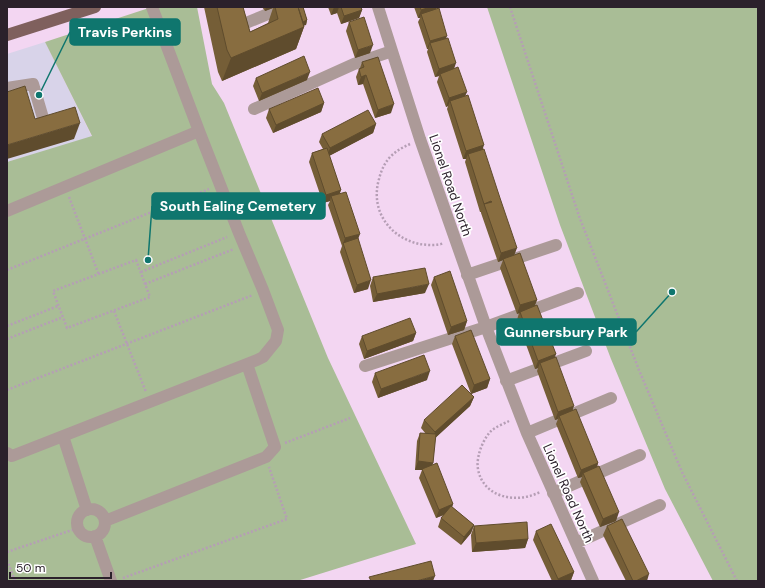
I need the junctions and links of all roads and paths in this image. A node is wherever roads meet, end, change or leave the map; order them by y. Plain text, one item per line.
1 (95, 7) edge
2 (152, 7) edge
3 (285, 7) edge
4 (378, 7) edge
5 (510, 7) edge
6 (82, 9) edge
7 (241, 25) edge
8 (7, 35) edge
9 (392, 51) junction
10 (7, 88) edge
11 (254, 109) dead end
12 (43, 118) edge
13 (199, 131) junction
14 (420, 139) junction
15 (220, 185) junction
16 (65, 187) junction
17 (7, 211) edge
18 (239, 233) junction
19 (85, 238) junction
20 (454, 238) junction
21 (245, 245) junction
22 (556, 245) dead end
23 (7, 270) edge
24 (140, 272) junction
25 (99, 275) junction
26 (467, 275) junction
27 (145, 284) junction
28 (264, 290) junction
29 (578, 293) dead end
30 (58, 306) junction
31 (114, 311) junction
32 (63, 317) junction
33 (7, 326) edge
34 (486, 326) junction
35 (7, 339) edge
36 (127, 344) junction
37 (586, 350) dead end
38 (247, 364) junction
39 (365, 366) dead end
40 (506, 381) junction
41 (7, 390) edge
42 (611, 398) dead end
43 (150, 402) junction
44 (520, 415) junction
45 (350, 418) dead end
46 (527, 433) junction
47 (63, 436) junction
48 (275, 447) junction
49 (7, 453) edge
50 (640, 455) dead end
51 (266, 457) junction
52 (552, 490) junction
53 (660, 505) dead end
54 (87, 510) junction
55 (105, 521) junction
56 (78, 528) junction
57 (95, 536) junction
58 (576, 542) junction
59 (7, 552) edge
60 (7, 560) edge
61 (117, 580) edge
62 (15, 581) edge
63 (593, 581) edge
64 (737, 581) edge

1 - 6 main road
2 - 13 street
3 - 7 street
4 - 9 street, Lionel Road North
5 - 64 path
6 - 8 main road
9 - 11 street
9 - 14 street, Lionel Road North
10 - 12 street
13 - 15 street
13 - 16 street
14 - 20 street, Lionel Road North
14 - 20 path
15 - 18 street
15 - 19 path
16 - 17 street
16 - 19 path
18 - 21 street
18 - 24 path
19 - 23 path
19 - 25 path
20 - 26 street, Lionel Road North
21 - 27 path
21 - 28 street
22 - 26 street
24 - 25 path
24 - 27 path
25 - 30 path
26 - 34 street, Lionel Road North
27 - 31 path
28 - 36 path
28 - 38 street
29 - 34 street
30 - 32 path
30 - 33 path
31 - 32 path
31 - 36 path
32 - 35 path
34 - 39 street
34 - 40 street, Lionel Road North
36 - 41 path
36 - 43 path
37 - 40 street
38 - 43 street
38 - 48 street
40 - 44 street, Lionel Road North
42 - 46 street
43 - 47 street
44 - 46 street, Lionel Road North
44 - 52 path
45 - 48 path
46 - 52 street, Lionel Road North
47 - 49 street
47 - 54 street
48 - 51 street
50 - 52 street
51 - 55 street
51 - 61 path
52 - 58 street, Lionel Road North
53 - 58 street
54 - 55 street
54 - 56 street
55 - 57 street
56 - 57 street
56 - 59 path
57 - 61 street
58 - 63 street, Lionel Road North
60 - 62 path

